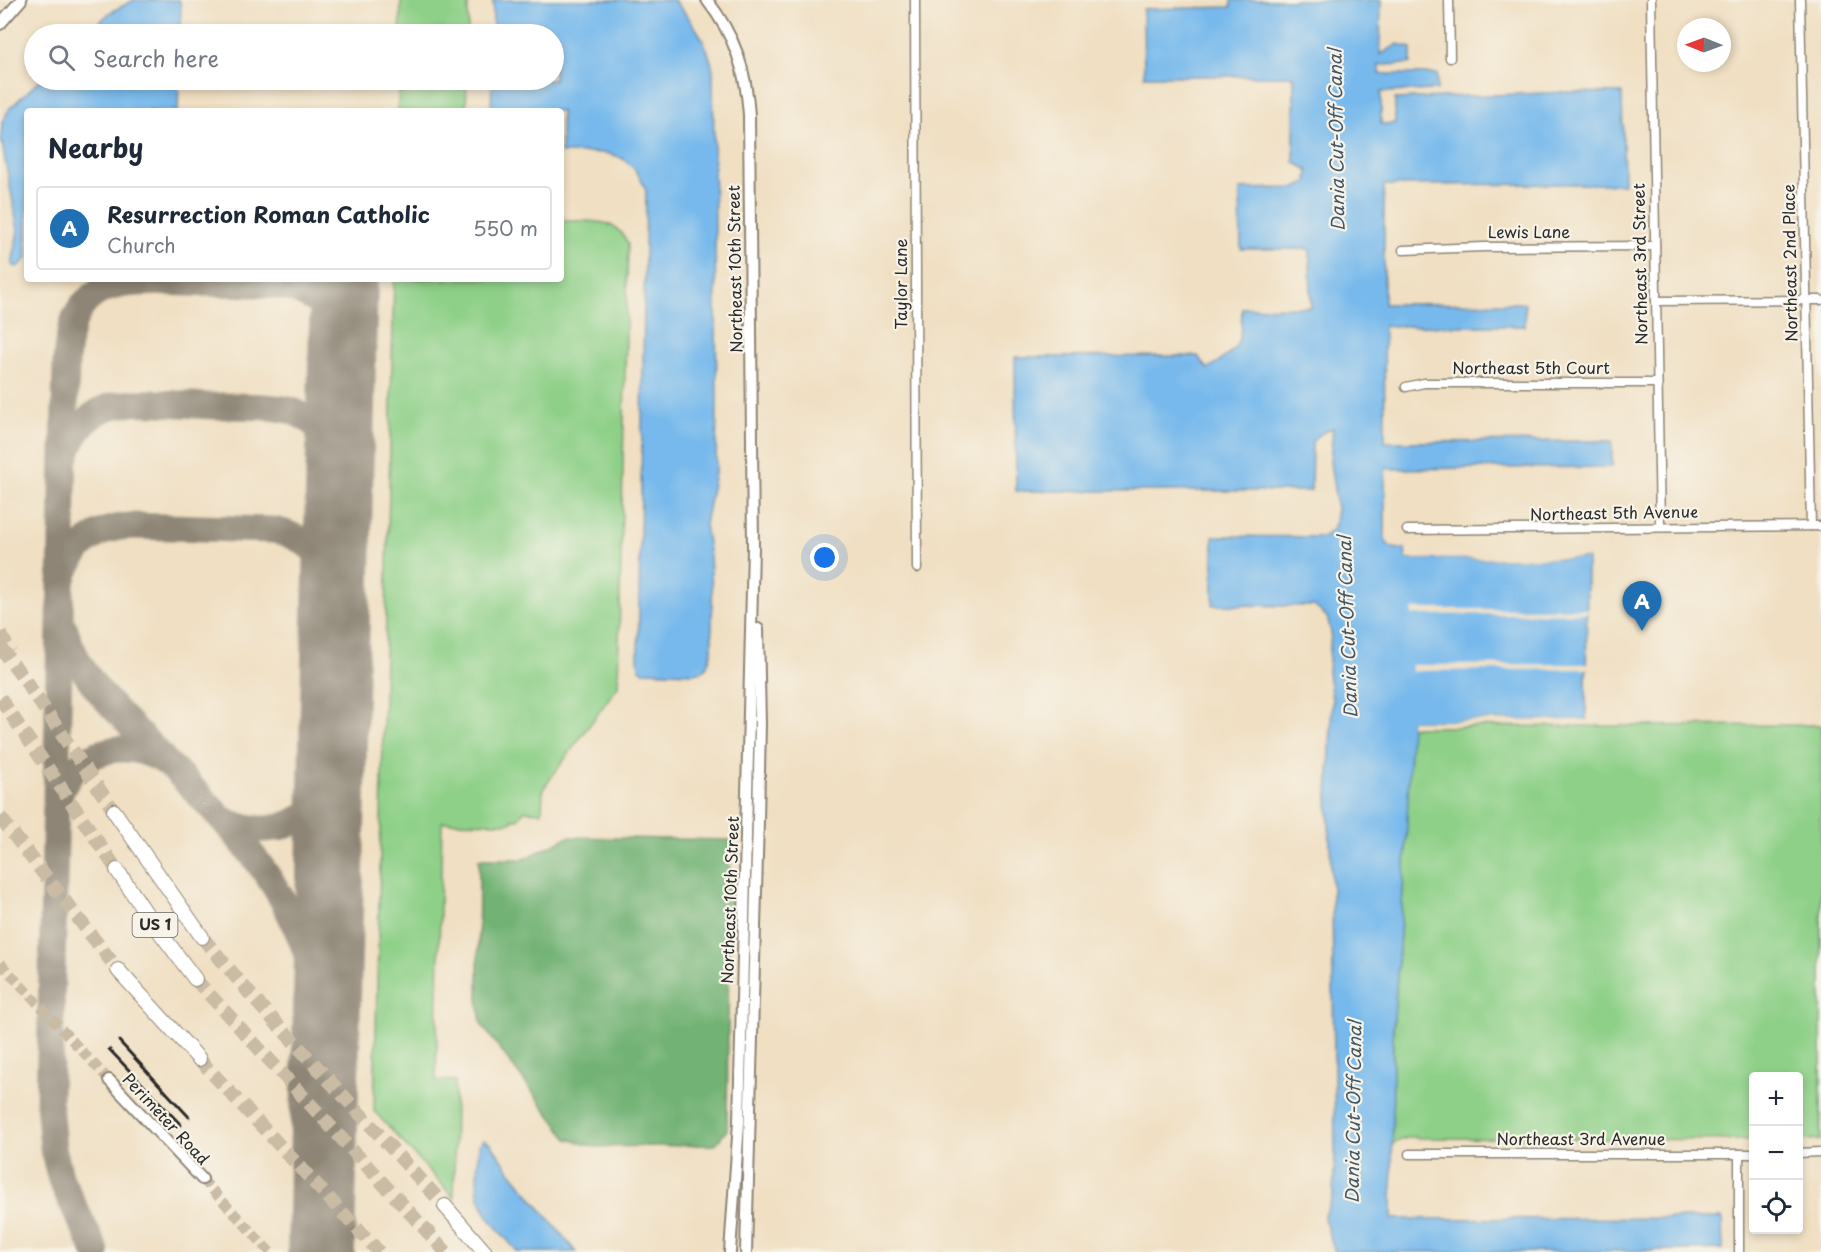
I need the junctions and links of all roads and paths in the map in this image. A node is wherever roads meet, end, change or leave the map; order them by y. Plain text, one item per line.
1 (21, 0) edge
2 (915, 0) edge
3 (1449, 0) edge
4 (1651, 0) edge
5 (1800, 0) edge
6 (708, 1) edge
7 (0, 24) edge
8 (1450, 57) dead end
9 (1655, 246) junction
10 (1403, 250) dead end
11 (1806, 300) junction
12 (1821, 300) edge
13 (1656, 301) junction
14 (1657, 383) junction
15 (1406, 387) dead end
16 (1811, 526) junction
17 (1821, 526) edge
18 (1660, 527) junction
19 (1407, 530) dead end
20 (753, 548) junction
21 (917, 568) dead end
22 (114, 811) tunnel mouth
23 (747, 829) junction
24 (758, 852) junction
25 (117, 870) tunnel mouth
26 (202, 937) tunnel mouth
27 (118, 970) tunnel mouth
28 (195, 979) tunnel mouth
29 (199, 1059) tunnel mouth
30 (746, 1070) junction
31 (109, 1080) tunnel mouth
32 (1821, 1152) edge
33 (1803, 1153) edge
34 (1409, 1154) dead end
35 (1739, 1154) junction
36 (1749, 1154) edge
37 (202, 1179) tunnel mouth
38 (445, 1206) tunnel mouth
39 (485, 1252) edge
40 (730, 1252) edge
41 (746, 1252) edge
42 (1739, 1252) edge

1 - 7 street
2 - 21 street, Taylor Lane
3 - 8 street
4 - 9 street, Northeast 3rd Street
5 - 11 street, Northeast 2nd Place
6 - 20 street, Northeast 10th Street
9 - 10 street, Lewis Lane
9 - 13 street, Northeast 3rd Street
11 - 12 street
11 - 13 street
11 - 16 street, Northeast 2nd Place
13 - 14 street, Northeast 3rd Street
14 - 15 street, Northeast 5th Court
14 - 18 street, Northeast 3rd Street
16 - 17 street, Northeast 5th Avenue
16 - 18 street, Northeast 5th Avenue
18 - 19 street, Northeast 5th Avenue
20 - 23 street, Northeast 10th Street
20 - 24 street, Northeast 10th Street
22 - 26 main road
23 - 24 street
23 - 30 street, Northeast 10th Street
24 - 30 street, Northeast 10th Street
25 - 28 main road, US 1
27 - 29 main road
30 - 40 street, Northeast 10th Street
30 - 41 street, Northeast 10th Street
31 - 37 street, Perimeter Road
32 - 33 street
34 - 35 street, Northeast 3rd Avenue
35 - 36 street, Northeast 3rd Avenue
35 - 42 street
38 - 39 main road

